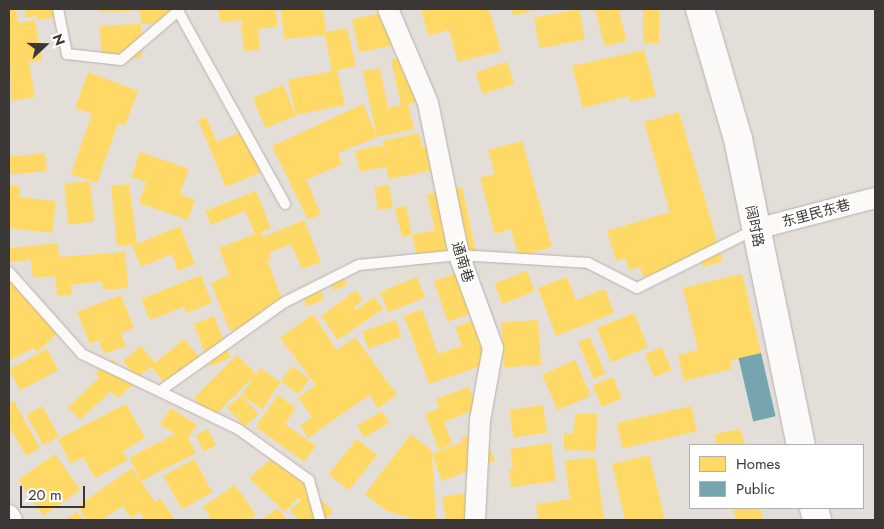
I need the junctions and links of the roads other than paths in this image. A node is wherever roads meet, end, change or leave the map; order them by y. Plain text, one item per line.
1 (58, 9) edge
2 (388, 9) edge
3 (700, 9) edge
4 (177, 10) edge
5 (875, 198) edge
6 (285, 204) dead end
7 (756, 229) junction
8 (459, 255) junction
9 (9, 272) edge
10 (160, 392) junction
11 (801, 444) edge
12 (9, 515) edge
13 (12, 520) edge
14 (320, 520) edge
15 (475, 520) edge

1 - 4 lane
2 - 8 street, 通南巷
3 - 7 main road, 阔时路
4 - 6 lane
5 - 7 street, 东里民东巷
7 - 8 lane
7 - 11 main road, 阔时路
8 - 10 lane
8 - 15 street, 通南巷
9 - 10 lane
10 - 14 lane
12 - 13 street

